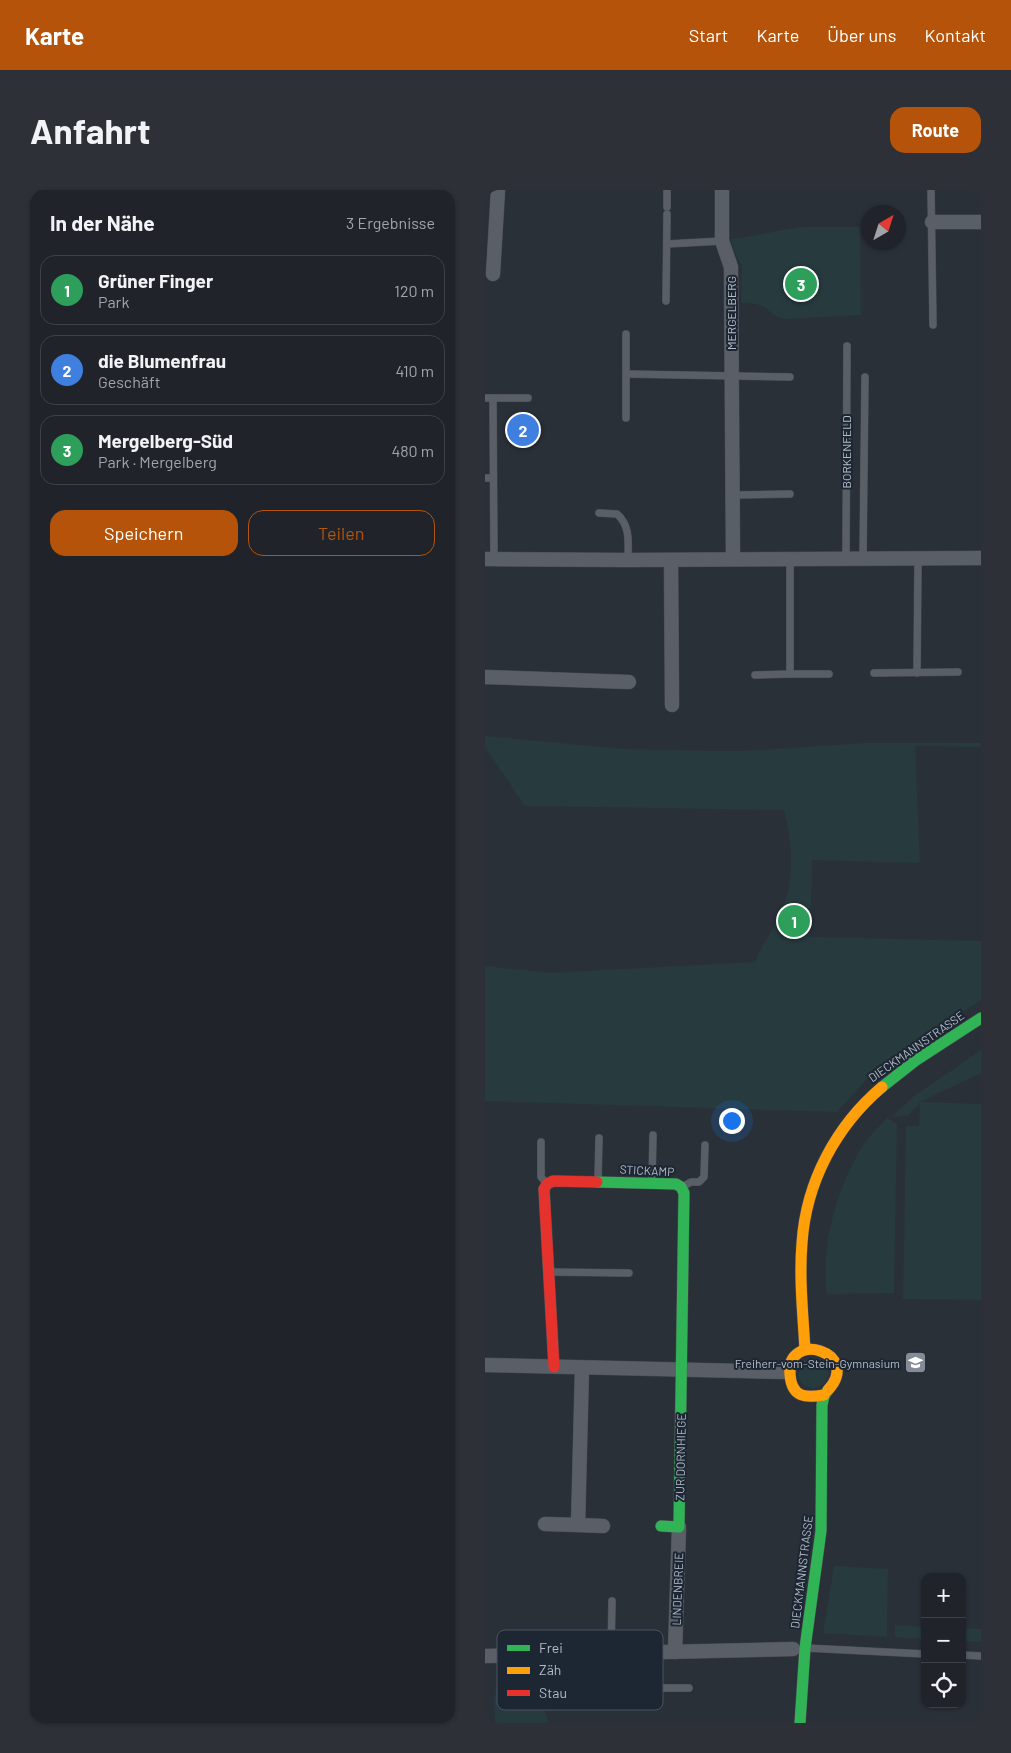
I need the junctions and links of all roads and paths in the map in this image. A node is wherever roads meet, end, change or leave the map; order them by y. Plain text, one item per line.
1 (498, 190) edge
2 (667, 190) edge
3 (722, 190) edge
4 (931, 190) edge
5 (932, 222) junction
6 (981, 222) edge
7 (722, 241) junction
8 (667, 244) junction
9 (493, 274) dead end
10 (666, 301) dead end
11 (933, 325) dead end
12 (626, 334) dead end
13 (847, 346) dead end
14 (627, 374) junction
15 (731, 377) junction
16 (790, 377) dead end
17 (865, 377) dead end
18 (489, 398) edge
19 (528, 398) dead end
20 (627, 418) dead end
21 (489, 478) edge
22 (790, 494) dead end
23 (732, 495) junction
24 (599, 513) dead end
25 (981, 558) edge
26 (490, 559) edge
27 (733, 559) junction
28 (789, 559) junction
29 (846, 559) junction
30 (863, 559) junction
31 (918, 559) junction
32 (628, 560) junction
33 (671, 560) junction
34 (874, 672) dead end
35 (959, 672) dead end
36 (917, 673) junction
37 (790, 674) junction
38 (829, 674) dead end
39 (755, 675) dead end
40 (485, 677) edge
41 (629, 682) dead end
42 (672, 705) dead end
43 (981, 1018) edge
44 (981, 1031) edge
45 (935, 1062) dead end
46 (920, 1072) dead end
47 (653, 1135) dead end
48 (599, 1138) dead end
49 (541, 1142) dead end
50 (705, 1145) dead end
51 (598, 1182) junction
52 (651, 1183) junction
53 (547, 1184) junction
54 (681, 1187) junction
55 (548, 1272) junction
56 (629, 1273) dead end
57 (815, 1321) dead end
58 (805, 1350) junction
59 (485, 1366) edge
60 (554, 1367) junction
61 (582, 1368) junction
62 (681, 1370) junction
63 (789, 1372) junction
64 (824, 1395) junction
65 (808, 1405) junction
66 (545, 1524) dead end
67 (578, 1525) junction
68 (603, 1526) dead end
69 (661, 1526) dead end
70 (679, 1527) junction
71 (612, 1601) dead end
72 (611, 1630) edge
73 (797, 1641) junction
74 (675, 1652) junction
75 (663, 1653) edge
76 (921, 1654) edge
77 (966, 1655) edge
78 (981, 1656) edge
79 (792, 1664) dead end
80 (663, 1688) edge
81 (689, 1688) dead end
82 (792, 1721) edge

1 - 9 street
2 - 8 lane
3 - 7 street, MERGELBERG
4 - 5 lane
5 - 6 street
5 - 11 lane
7 - 8 lane
7 - 15 street, MERGELBERG
8 - 10 lane
12 - 14 lane
13 - 29 lane, BORKENFELD
14 - 15 lane
14 - 20 lane
15 - 16 lane
15 - 23 street, MERGELBERG
17 - 30 lane, BORKENFELD
18 - 19 lane
18 - 21 lane
21 - 26 lane
22 - 23 lane
23 - 27 street, MERGELBERG
24 - 32 lane
25 - 31 street
26 - 32 street
27 - 28 street
27 - 33 street
28 - 29 street
28 - 37 lane
29 - 30 street
30 - 31 street
31 - 36 lane
32 - 33 street
33 - 42 street
34 - 36 lane
35 - 36 lane
37 - 38 lane
37 - 39 lane
40 - 41 street
43 - 58 street, DIECKMANNSTRASSE
44 - 45 street, DIECKMANNSTRASSE
46 - 57 street, DIECKMANNSTRASSE
47 - 52 lane
48 - 51 lane
49 - 53 lane
50 - 54 lane
51 - 52 street, STICKAMP
51 - 53 street, STICKAMP
52 - 54 street, STICKAMP
53 - 55 street
54 - 62 street, STICKAMP
55 - 56 lane
55 - 60 street
58 - 63 street
58 - 64 street, DIECKMANNSTRASSE
59 - 60 street
60 - 61 street
61 - 62 street
61 - 67 street
62 - 63 street
62 - 70 street, ZUR DORNHIEGE
63 - 65 street
64 - 65 street
64 - 73 street, DIECKMANNSTRASSE
65 - 73 street, DIECKMANNSTRASSE
66 - 67 street
67 - 68 street
69 - 70 street
70 - 74 street, LINDENBREIE
71 - 72 lane
73 - 74 street
73 - 76 lane
73 - 79 street, DIECKMANNSTRASSE
73 - 82 street, DIECKMANNSTRASSE
74 - 75 street
77 - 78 lane
80 - 81 lane

